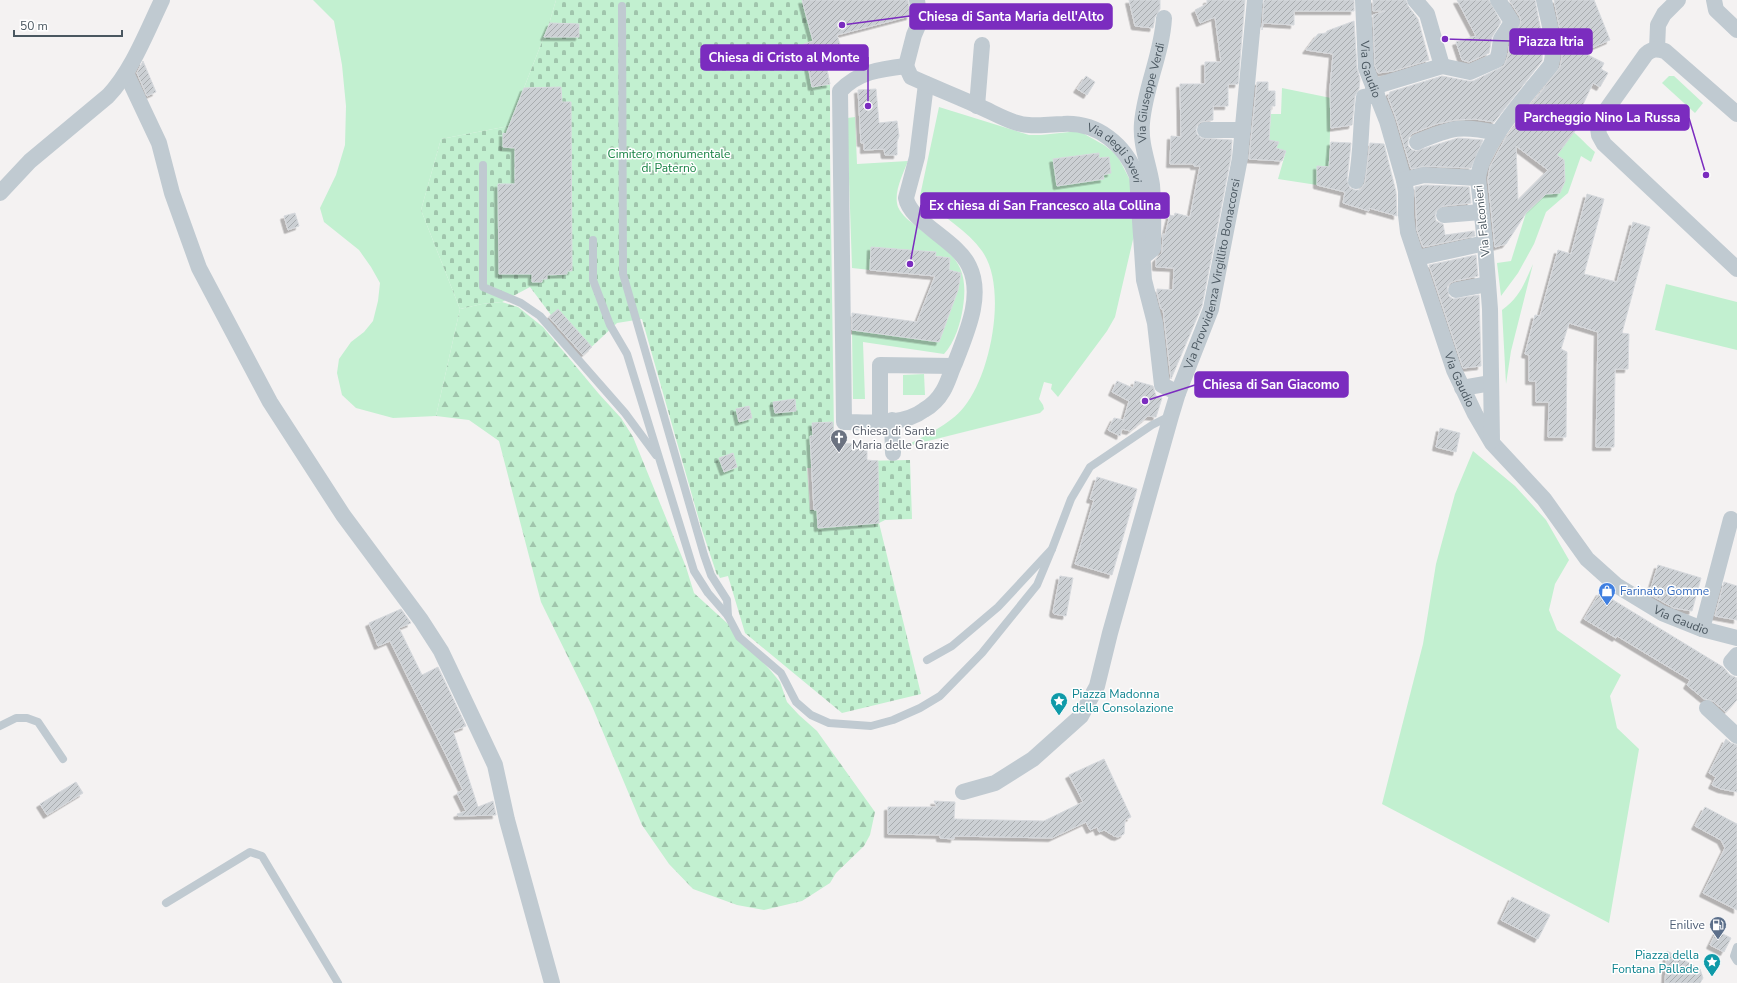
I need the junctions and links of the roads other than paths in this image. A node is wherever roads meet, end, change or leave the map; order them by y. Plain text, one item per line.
1 (162, 0) edge
2 (917, 0) edge
3 (1256, 0) edge
4 (1363, 0) edge
5 (1415, 0) edge
6 (1498, 0) edge
7 (1544, 0) edge
8 (1678, 0) edge
9 (1714, 0) edge
10 (622, 6) dead end
11 (1164, 18) dead end
12 (1737, 30) edge
13 (982, 45) dead end
14 (1657, 49) junction
15 (906, 66) junction
16 (1436, 67) junction
17 (126, 73) junction
18 (926, 84) junction
19 (1371, 93) junction
20 (977, 106) junction
21 (1737, 114) edge
22 (1205, 130) dead end
23 (1243, 130) junction
24 (1498, 133) junction
25 (1417, 142) dead end
26 (482, 165) dead end
27 (1478, 178) junction
28 (1404, 180) junction
29 (1356, 181) dead end
30 (0, 193) edge
31 (1481, 212) junction
32 (1444, 214) dead end
33 (593, 240) dead end
34 (1485, 243) junction
35 (1143, 257) junction
36 (1417, 258) junction
37 (1737, 269) edge
38 (1488, 284) junction
39 (1456, 290) dead end
40 (953, 366) junction
41 (1491, 383) junction
42 (1462, 388) junction
43 (1178, 393) junction
44 (1171, 416) junction
45 (886, 421) junction
46 (1492, 443) junction
47 (893, 453) dead end
48 (660, 460) junction
49 (1731, 519) dead end
50 (1052, 549) junction
51 (728, 616) junction
52 (1702, 629) junction
53 (1737, 638) edge
54 (1737, 655) edge
55 (927, 660) dead end
56 (1737, 668) edge
57 (1707, 708) dead end
58 (0, 726) edge
59 (1737, 736) edge
60 (63, 759) dead end
61 (963, 792) dead end
62 (166, 903) dead end
63 (1737, 947) edge
64 (1737, 961) edge
65 (338, 983) edge
66 (552, 983) edge

1 - 17 street
2 - 15 street
3 - 23 street, Via Provvidenza Virgillito Bonaccorsi
4 - 19 street, Via Gaudio
5 - 16 street
6 - 16 street
7 - 24 street, Via Falconieri
8 - 14 street
9 - 12 street
10 - 51 lane
11 - 35 street, Via Giuseppe Verdi
13 - 20 street
14 - 21 street
14 - 37 street
15 - 18 street, Via degli Svevi
15 - 45 street
16 - 19 street
17 - 30 street
17 - 66 street
18 - 20 street, Via degli Svevi
18 - 40 street
19 - 28 street, Via Gaudio
19 - 29 street
20 - 35 street, Via degli Svevi
22 - 23 street
23 - 43 street, Via Provvidenza Virgillito Bonaccorsi
24 - 25 street
24 - 27 street, Via Falconieri
26 - 48 lane
27 - 28 street
27 - 31 street, Via Falconieri
28 - 36 street, Via Gaudio
31 - 32 street
31 - 34 street, Via Falconieri
33 - 48 lane
34 - 36 street
34 - 38 street, Via Falconieri
35 - 43 street, Via degli Svevi
36 - 42 street, Via Gaudio
38 - 39 street
38 - 41 street, Via Falconieri
40 - 45 street
40 - 45 street
41 - 42 street
41 - 46 street, Via Falconieri
42 - 46 street, Via Gaudio
43 - 44 street, Via Provvidenza Virgillito Bonaccorsi
44 - 50 lane
44 - 61 street, Via Provvidenza Virgillito Bonaccorsi
45 - 47 street
46 - 52 street, Via Gaudio
48 - 51 lane
49 - 52 street
50 - 51 lane
50 - 55 lane
52 - 53 street, Via Gaudio
54 - 56 street
57 - 59 street
58 - 60 lane
62 - 65 lane
63 - 64 lane

